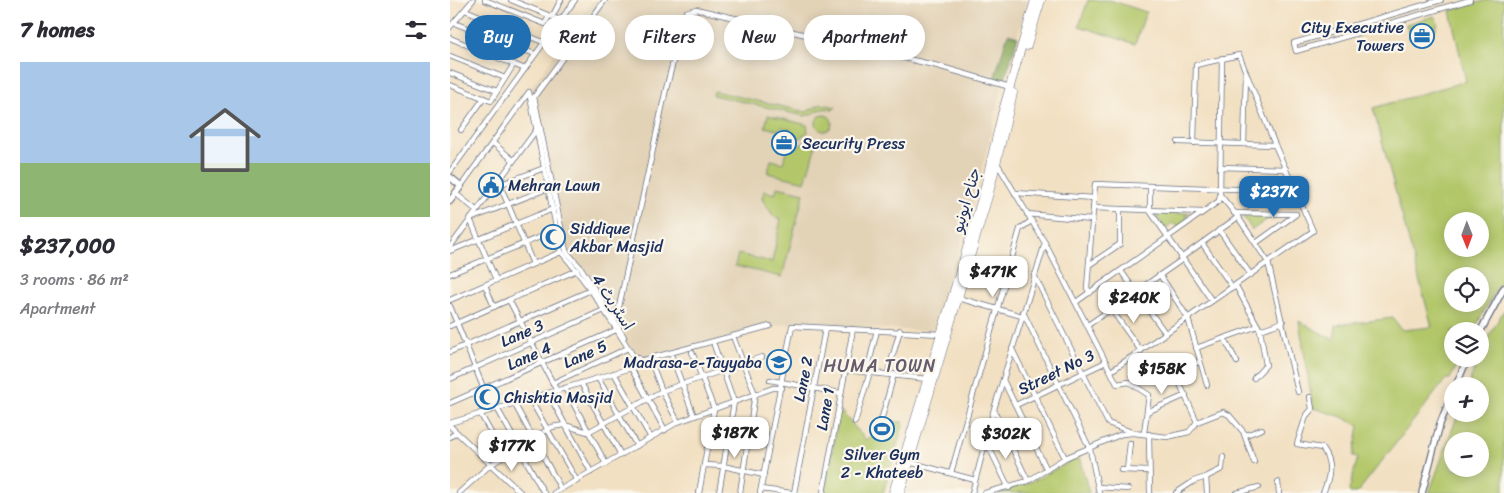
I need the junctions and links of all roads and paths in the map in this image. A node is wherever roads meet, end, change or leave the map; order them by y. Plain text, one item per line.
1 (473, 0) edge
2 (486, 0) edge
3 (511, 0) edge
4 (560, 0) edge
5 (575, 0) edge
6 (605, 0) edge
7 (1035, 0) edge
8 (1041, 0) edge
9 (1441, 0) edge
10 (1470, 0) edge
11 (465, 10) junction
12 (548, 15) edge
13 (552, 15) edge
14 (564, 15) edge
15 (454, 22) junction
16 (541, 22) edge
17 (1356, 25) junction
18 (450, 28) edge
19 (1358, 33) junction
20 (450, 38) edge
21 (541, 41) edge
22 (541, 45) edge
23 (535, 54) junction
24 (450, 56) edge
25 (1222, 58) junction
26 (514, 64) junction
27 (525, 69) junction
28 (1246, 69) junction
29 (450, 73) edge
30 (505, 78) junction
31 (450, 85) edge
32 (1010, 87) junction
33 (497, 91) junction
34 (484, 98) junction
35 (536, 129) junction
36 (461, 130) dead end
37 (1178, 142) dead end
38 (1194, 142) junction
39 (493, 143) junction
40 (1220, 144) junction
41 (1244, 144) junction
42 (1275, 145) junction
43 (513, 160) junction
44 (997, 162) junction
45 (1220, 167) junction
46 (544, 168) junction
47 (1286, 169) junction
48 (450, 172) edge
49 (450, 177) edge
50 (500, 185) junction
51 (461, 186) junction
52 (493, 186) junction
53 (1150, 187) junction
54 (549, 188) junction
55 (1220, 189) junction
56 (1295, 191) junction
57 (455, 193) junction
58 (1015, 193) junction
59 (1220, 195) junction
60 (1094, 198) junction
61 (450, 201) edge
62 (508, 204) junction
63 (1093, 208) junction
64 (553, 209) junction
65 (1120, 209) junction
66 (476, 210) junction
67 (1303, 210) junction
68 (1150, 211) junction
69 (1204, 212) junction
70 (1027, 214) junction
71 (1296, 214) junction
72 (1236, 215) junction
73 (470, 219) junction
74 (1092, 220) junction
75 (1031, 221) junction
76 (516, 224) junction
77 (557, 230) junction
78 (1219, 230) junction
79 (1168, 238) junction
80 (479, 240) junction
81 (1045, 243) junction
82 (1202, 243) junction
83 (1256, 243) junction
84 (525, 244) junction
85 (450, 248) edge
86 (450, 251) edge
87 (560, 252) junction
88 (1182, 258) junction
89 (487, 259) junction
90 (1268, 262) junction
91 (533, 264) junction
92 (1089, 265) junction
93 (577, 270) junction
94 (1121, 271) junction
95 (450, 274) edge
96 (1034, 275) junction
97 (1160, 275) junction
98 (1251, 275) junction
99 (496, 280) junction
100 (485, 285) junction
101 (1234, 287) junction
102 (1504, 288) edge
103 (591, 290) junction
104 (1136, 292) junction
105 (1090, 293) junction
106 (958, 298) junction
107 (450, 300) edge
108 (509, 300) junction
109 (1212, 301) junction
110 (1076, 302) junction
111 (450, 306) edge
112 (494, 307) junction
113 (998, 309) junction
114 (1112, 309) junction
115 (604, 310) junction
116 (1022, 314) junction
117 (1188, 318) junction
118 (613, 319) junction
119 (520, 321) junction
120 (1283, 322) junction
121 (1485, 322) edge
122 (457, 323) junction
123 (1088, 325) junction
124 (450, 326) edge
125 (770, 326) dead end
126 (1259, 328) junction
127 (825, 329) junction
128 (853, 329) junction
129 (616, 330) junction
130 (878, 330) junction
131 (900, 330) junction
132 (940, 334) junction
133 (1166, 334) junction
134 (1224, 338) junction
135 (734, 339) dead end
136 (531, 343) junction
137 (466, 345) junction
138 (714, 345) dead end
139 (628, 348) junction
140 (1196, 348) junction
141 (1012, 349) junction
142 (1141, 351) junction
143 (450, 352) edge
144 (692, 352) dead end
145 (762, 357) dead end
146 (672, 358) dead end
147 (1106, 362) junction
148 (1200, 362) junction
149 (1237, 362) dead end
150 (542, 364) junction
151 (743, 364) junction
152 (1140, 364) dead end
153 (638, 365) junction
154 (476, 368) junction
155 (631, 368) junction
156 (846, 370) junction
157 (722, 371) junction
158 (868, 372) junction
159 (1111, 372) junction
160 (614, 373) junction
161 (1083, 373) junction
162 (891, 374) junction
163 (598, 378) junction
164 (703, 378) junction
165 (1254, 378) dead end
166 (450, 379) edge
167 (927, 379) junction
168 (770, 380) dead end
169 (1003, 380) junction
170 (782, 381) junction
171 (553, 383) junction
172 (581, 383) junction
173 (683, 384) junction
174 (1059, 384) junction
175 (1180, 384) dead end
176 (1207, 385) dead end
177 (565, 388) junction
178 (782, 388) junction
179 (815, 388) junction
180 (485, 389) junction
181 (557, 391) junction
182 (662, 391) junction
183 (1298, 392) dead end
184 (548, 393) junction
185 (840, 393) junction
186 (755, 394) junction
187 (1186, 395) junction
188 (1035, 396) junction
189 (1310, 397) dead end
190 (530, 398) junction
191 (649, 399) junction
192 (734, 402) junction
193 (450, 403) edge
194 (514, 403) junction
195 (1016, 405) junction
196 (494, 408) junction
197 (634, 408) junction
198 (714, 409) junction
199 (994, 410) junction
200 (1147, 412) junction
201 (480, 413) junction
202 (1444, 414) edge
203 (619, 416) junction
204 (694, 416) junction
205 (678, 422) junction
206 (855, 422) dead end
207 (1197, 422) junction
208 (450, 424) edge
209 (603, 424) junction
210 (564, 425) junction
211 (879, 428) dead end
212 (1262, 429) dead end
213 (547, 430) junction
214 (665, 430) junction
215 (588, 432) junction
216 (1134, 432) junction
217 (456, 433) junction
218 (1147, 433) junction
219 (1244, 434) junction
220 (450, 438) edge
221 (533, 438) junction
222 (651, 438) junction
223 (986, 440) junction
224 (1130, 443) dead end
225 (637, 446) junction
226 (518, 447) junction
227 (1090, 449) junction
228 (621, 455) junction
229 (504, 456) junction
230 (1224, 457) dead end
231 (1065, 458) junction
232 (909, 462) junction
233 (1254, 462) dead end
234 (606, 464) junction
235 (490, 465) junction
236 (704, 465) junction
237 (723, 466) junction
238 (1047, 470) junction
239 (743, 471) junction
240 (1149, 471) junction
241 (591, 472) junction
242 (951, 473) junction
243 (764, 475) junction
244 (1206, 477) junction
245 (975, 480) junction
246 (576, 481) junction
247 (1028, 481) junction
248 (1278, 482) dead end
249 (1098, 486) junction
250 (1259, 487) dead end
251 (1009, 488) junction
252 (561, 489) junction
253 (1128, 489) dead end
254 (761, 491) edge
255 (459, 493) edge
256 (521, 493) edge
257 (544, 493) edge
258 (554, 493) edge
259 (699, 493) edge
260 (719, 493) edge
261 (740, 493) edge
262 (792, 493) edge
263 (823, 493) edge
264 (893, 493) edge
265 (900, 493) edge
266 (972, 493) edge
267 (985, 493) edge
268 (1100, 493) edge
269 (1150, 493) edge
270 (1176, 493) edge
271 (1207, 493) edge
272 (1238, 493) edge
273 (1279, 493) edge
274 (1323, 493) edge
275 (1422, 493) edge

1 - 11 street
2 - 16 street
3 - 12 street
4 - 13 street
5 - 14 street
6 - 118 street
7 - 32 highway, جناح ایونیو
8 - 44 highway, جناح ایونیو
9 - 17 street
10 - 19 street
11 - 15 street
11 - 21 street
15 - 18 street
15 - 23 street
17 - 19 street
17 - 19 street
20 - 26 street
22 - 23 street
23 - 27 street
24 - 30 street
25 - 28 street
25 - 38 street
25 - 40 street
26 - 27 street
26 - 30 street
27 - 48 street
28 - 41 street
28 - 42 street
29 - 33 street
30 - 33 street
31 - 34 street
32 - 118 street
32 - 132 highway, جناح ایونیو
33 - 34 street
34 - 36 street
35 - 39 street
35 - 43 street
35 - 46 street
37 - 38 street
38 - 40 street
39 - 43 street
39 - 51 street
40 - 41 street
40 - 45 street
41 - 42 street
42 - 47 street
43 - 52 street
44 - 58 street
44 - 106 highway, جناح ایونیو
45 - 47 street
45 - 55 street
46 - 50 street
46 - 54 street
47 - 56 street
49 - 51 main road
50 - 52 street
50 - 62 street
51 - 57 main road
52 - 66 street
53 - 55 street
53 - 60 street
53 - 68 street
54 - 62 street
54 - 64 street
55 - 56 street
55 - 59 street
56 - 67 street
57 - 61 main road
57 - 66 street
58 - 60 street
58 - 70 street
59 - 69 street
59 - 72 street
60 - 63 street
62 - 73 street
62 - 76 street
63 - 65 street
63 - 74 street
64 - 76 street
64 - 77 street
65 - 68 street
65 - 92 street
66 - 73 street
67 - 71 street
67 - 90 street
68 - 69 street
68 - 79 street
69 - 79 street
70 - 74 street
70 - 75 street
71 - 72 street
71 - 83 street
72 - 78 street
72 - 83 street
73 - 80 street
73 - 85 street
74 - 92 street
75 - 81 street
75 - 113 street
76 - 80 street
76 - 84 street
77 - 84 street
77 - 87 street
78 - 82 street
78 - 98 street
79 - 88 street
79 - 94 street
80 - 86 street
80 - 89 street
81 - 96 street
81 - 110 street
82 - 88 street
82 - 101 street
83 - 90 street
84 - 89 street
84 - 91 street
87 - 91 street
87 - 93 street, اسٹریٹ 4
88 - 97 street
88 - 109 street
89 - 95 street
89 - 99 street
90 - 98 street
90 - 120 street
91 - 99 street
92 - 105 street
93 - 103 street, اسٹریٹ 4
93 - 108 street
94 - 104 street
94 - 105 street
96 - 116 street
96 - 161 street
97 - 104 street
97 - 117 street
98 - 101 street
99 - 100 street
100 - 107 street
100 - 112 street
101 - 109 street
101 - 126 street
102 - 121 main road
103 - 115 street, اسٹریٹ 4
103 - 119 street
104 - 114 street
104 - 133 street
105 - 110 street
106 - 113 street
106 - 232 highway, جناح ایونیو
108 - 112 street
108 - 119 street
109 - 117 street
110 - 123 street
111 - 122 street
112 - 122 street
113 - 116 street
113 - 242 street
114 - 123 street
114 - 142 street
115 - 129 street, اسٹریٹ 4
115 - 136 street, Lane 3
116 - 141 street
116 - 174 street
117 - 133 street
117 - 140 street
118 - 125 street
119 - 136 street
119 - 137 street
120 - 126 street
120 - 183 street
122 - 124 street
122 - 137 street
123 - 147 street
126 - 134 street
126 - 165 street
127 - 128 street
127 - 170 street
127 - 179 street, Lane 2
128 - 130 street
128 - 156 street, Lane 1
129 - 139 street, اسٹریٹ 4
129 - 150 street, Lane 4
130 - 131 street
130 - 158 street
131 - 132 street
131 - 162 street
132 - 167 highway, جناح ایونیو
133 - 142 street
134 - 140 street
134 - 149 street
135 - 151 street
136 - 150 street
136 - 154 street, Lane 3
137 - 143 street
137 - 154 street
138 - 157 street
139 - 153 street, اسٹریٹ 4
139 - 171 street, Lane 5
140 - 148 street
141 - 169 street
141 - 188 street
142 - 159 street
144 - 164 street
145 - 151 street
146 - 173 street
147 - 159 street
147 - 161 street, Street No 3
148 - 152 street
148 - 176 street
150 - 171 street
150 - 180 street, Lane 4
151 - 157 street
151 - 186 street
153 - 155 street
153 - 182 street
154 - 166 street, Lane 3
154 - 180 street
155 - 160 street
155 - 191 street
156 - 158 street
156 - 185 street, Lane 1
157 - 164 street
157 - 192 street
158 - 162 street
158 - 206 street
159 - 200 street
160 - 163 street
160 - 197 street
161 - 174 street, Street No 3
161 - 216 street
162 - 167 street
162 - 211 street
163 - 172 street
163 - 203 street
164 - 173 street
164 - 198 street
167 - 264 highway, جناح ایونیو
168 - 170 street
169 - 195 street
169 - 199 street
170 - 178 street
170 - 179 street
171 - 181 street
172 - 177 street
172 - 209 street
173 - 182 street
173 - 204 street
174 - 188 street, Street No 3
174 - 227 street
175 - 187 street
177 - 181 street
177 - 215 street
178 - 186 street
178 - 243 street
179 - 185 street
179 - 262 street, Lane 2
180 - 193 street, Lane 4
180 - 196 street
181 - 184 street
182 - 191 street
182 - 205 street
184 - 190 street
184 - 210 street
185 - 263 street, Lane 1
186 - 192 street
186 - 239 street
187 - 200 street
187 - 207 street
188 - 195 street, Street No 3
188 - 231 street
189 - 274 street
190 - 194 street
190 - 213 street
191 - 197 street
191 - 214 street
192 - 198 street
192 - 237 street
194 - 196 street
194 - 221 street
195 - 238 street
196 - 201 street
196 - 226 street
197 - 203 street
197 - 222 street
198 - 204 street
198 - 236 street
199 - 223 street
199 - 247 street
200 - 218 street
201 - 208 street
201 - 229 street
202 - 275 main road
203 - 209 street
203 - 225 street
204 - 205 street
205 - 214 street
207 - 218 street
207 - 219 street
208 - 217 street
209 - 215 street
209 - 228 street
210 - 213 street
210 - 215 street
210 - 241 street
212 - 219 street
213 - 221 street
213 - 246 street
214 - 222 street
215 - 234 street
216 - 218 street
216 - 227 street
217 - 220 street
217 - 235 street
218 - 240 street
219 - 233 street
221 - 226 street
221 - 252 street
222 - 225 street
223 - 245 street
223 - 251 street
224 - 240 street
225 - 228 street
226 - 229 street
226 - 257 street
227 - 231 street
227 - 249 street
228 - 234 street
229 - 235 street
230 - 244 street
231 - 238 street
232 - 242 street
232 - 265 highway, جناح ایونیو
234 - 241 street
235 - 255 street
235 - 256 street
236 - 237 street
236 - 259 street
237 - 239 street
237 - 260 street
238 - 247 street
239 - 243 street
239 - 261 street
240 - 269 street
241 - 246 street
242 - 245 street
243 - 254 street
244 - 270 street
244 - 271 street
245 - 266 street
246 - 252 street
247 - 251 street
248 - 273 street
249 - 253 street
249 - 268 street
250 - 272 street
251 - 267 street
252 - 258 street
254 - 262 street

